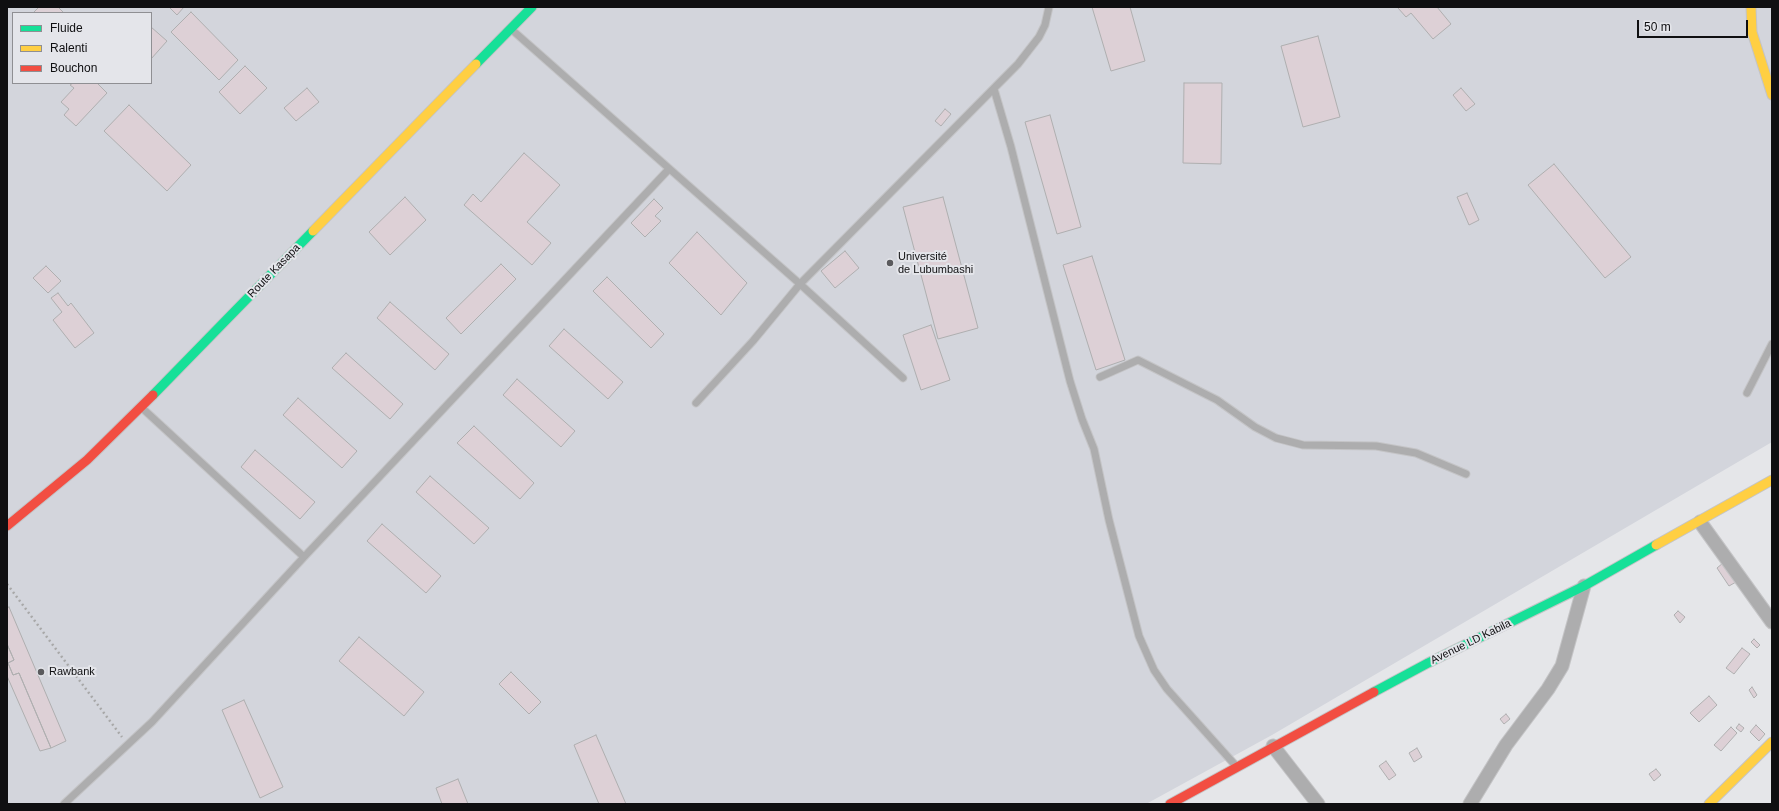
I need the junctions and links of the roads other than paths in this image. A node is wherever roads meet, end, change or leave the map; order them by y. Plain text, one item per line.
1 (532, 7) edge
2 (1049, 7) edge
3 (1751, 7) edge
4 (511, 29) junction
5 (994, 88) junction
6 (1772, 95) edge
7 (670, 169) junction
8 (800, 284) junction
9 (1772, 344) edge
10 (1100, 377) dead end
11 (903, 378) dead end
12 (1747, 394) dead end
13 (696, 403) dead end
14 (141, 407) junction
15 (1466, 474) dead end
16 (1772, 480) edge
17 (1700, 522) junction
18 (7, 526) edge
19 (304, 557) junction
20 (1584, 586) junction
21 (1772, 622) edge
22 (1772, 742) edge
23 (1273, 746) junction
24 (1236, 766) junction
25 (64, 804) edge
26 (1170, 804) edge
27 (1318, 804) edge
28 (1470, 804) edge
29 (1709, 804) edge

1 - 4 street, Route Kasapa
2 - 5 lane
3 - 6 street
4 - 7 lane
4 - 14 street, Route Kasapa
5 - 8 lane
5 - 24 lane
7 - 8 lane
7 - 19 lane
8 - 11 lane
8 - 13 lane
9 - 12 lane
10 - 15 lane
14 - 18 street, Route Kasapa
14 - 19 lane
16 - 17 street, Avenue LD Kabila
17 - 20 street, Avenue LD Kabila
17 - 21 street
19 - 25 lane
20 - 23 street, Avenue LD Kabila
20 - 28 street
22 - 29 street
23 - 24 street, Avenue LD Kabila
23 - 27 street
24 - 26 street, Avenue LD Kabila

